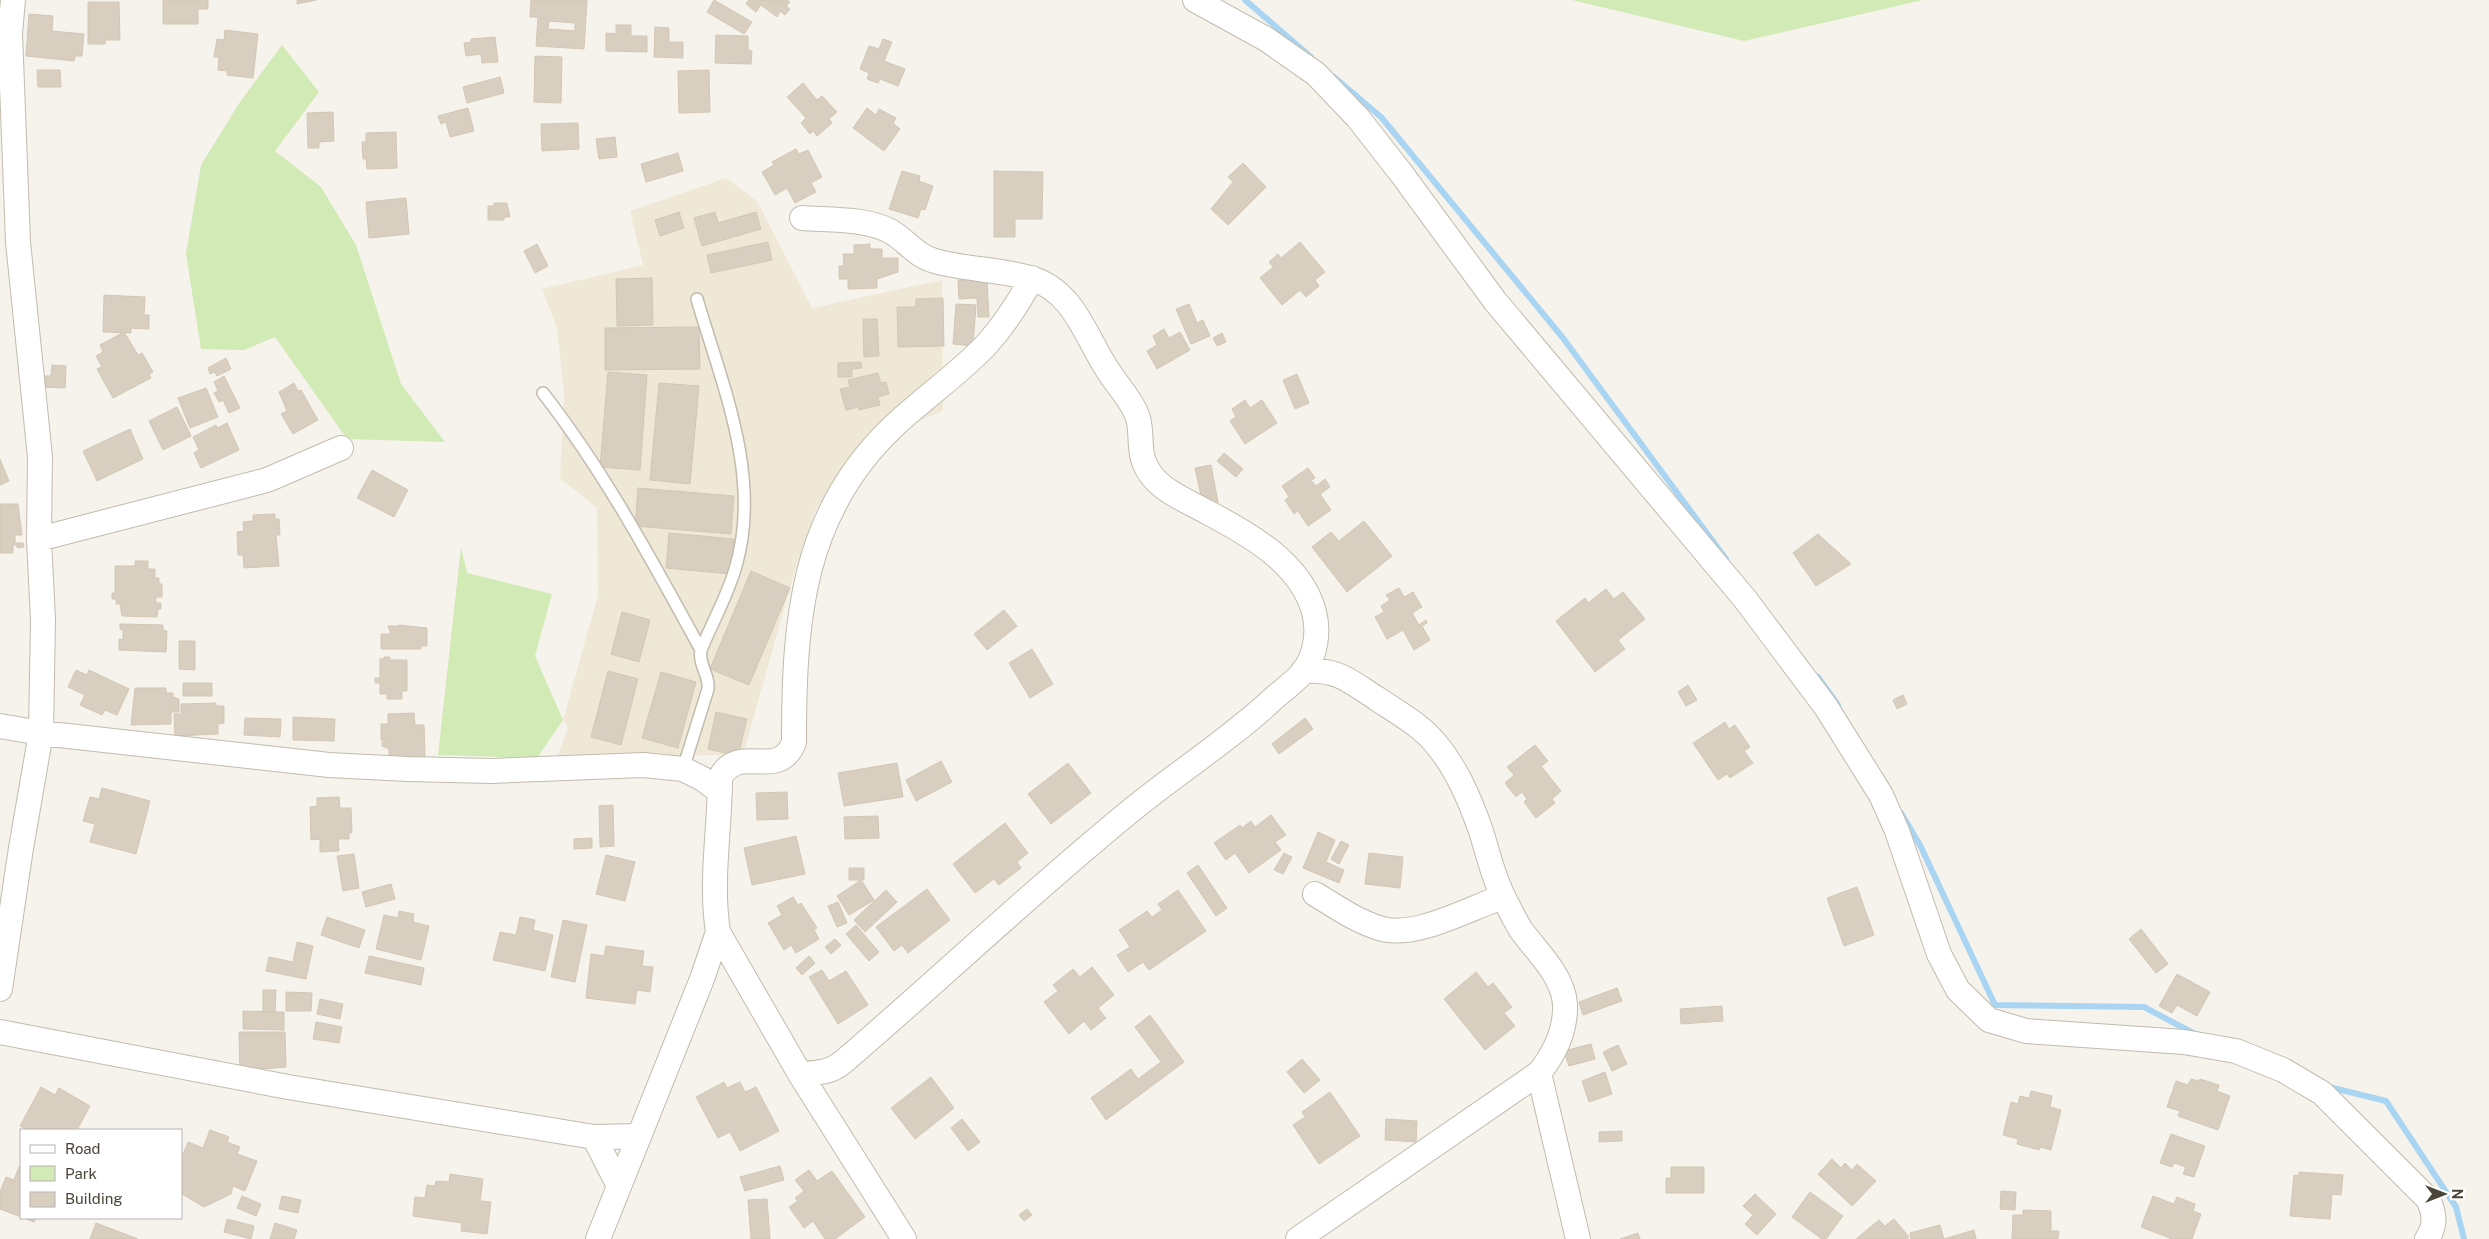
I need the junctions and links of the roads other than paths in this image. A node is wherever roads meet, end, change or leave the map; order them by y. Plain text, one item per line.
1 (13, 0) edge
2 (1195, 0) edge
3 (802, 218) dead end
4 (1032, 278) junction
5 (697, 299) dead end
6 (543, 393) dead end
7 (341, 448) dead end
8 (39, 539) junction
9 (701, 650) junction
10 (1303, 672) junction
11 (0, 726) edge
12 (41, 732) junction
13 (683, 769) junction
14 (720, 792) junction
15 (1314, 894) dead end
16 (1503, 897) junction
17 (718, 932) junction
18 (702, 979) junction
19 (747, 981) junction
20 (0, 989) edge
21 (0, 1032) edge
22 (1539, 1073) junction
23 (800, 1074) junction
24 (638, 1136) junction
25 (594, 1137) junction
26 (619, 1186) junction
27 (598, 1239) edge
28 (904, 1239) edge
29 (1298, 1239) edge
30 (1578, 1239) edge
31 (2427, 1239) edge

1 - 8 street
2 - 31 street
3 - 4 street
4 - 10 street
4 - 14 street
5 - 9 lane
6 - 9 lane
7 - 8 street
8 - 12 street
9 - 13 lane
10 - 16 street
10 - 23 street
11 - 12 street
12 - 13 street
12 - 20 street
13 - 14 street
14 - 17 street
15 - 16 street
16 - 22 street
17 - 18 street
17 - 19 street
18 - 19 street
18 - 24 street
19 - 23 street
21 - 25 street
22 - 29 street
22 - 30 street
23 - 28 street
24 - 25 street
24 - 26 street
25 - 26 street
26 - 27 street

